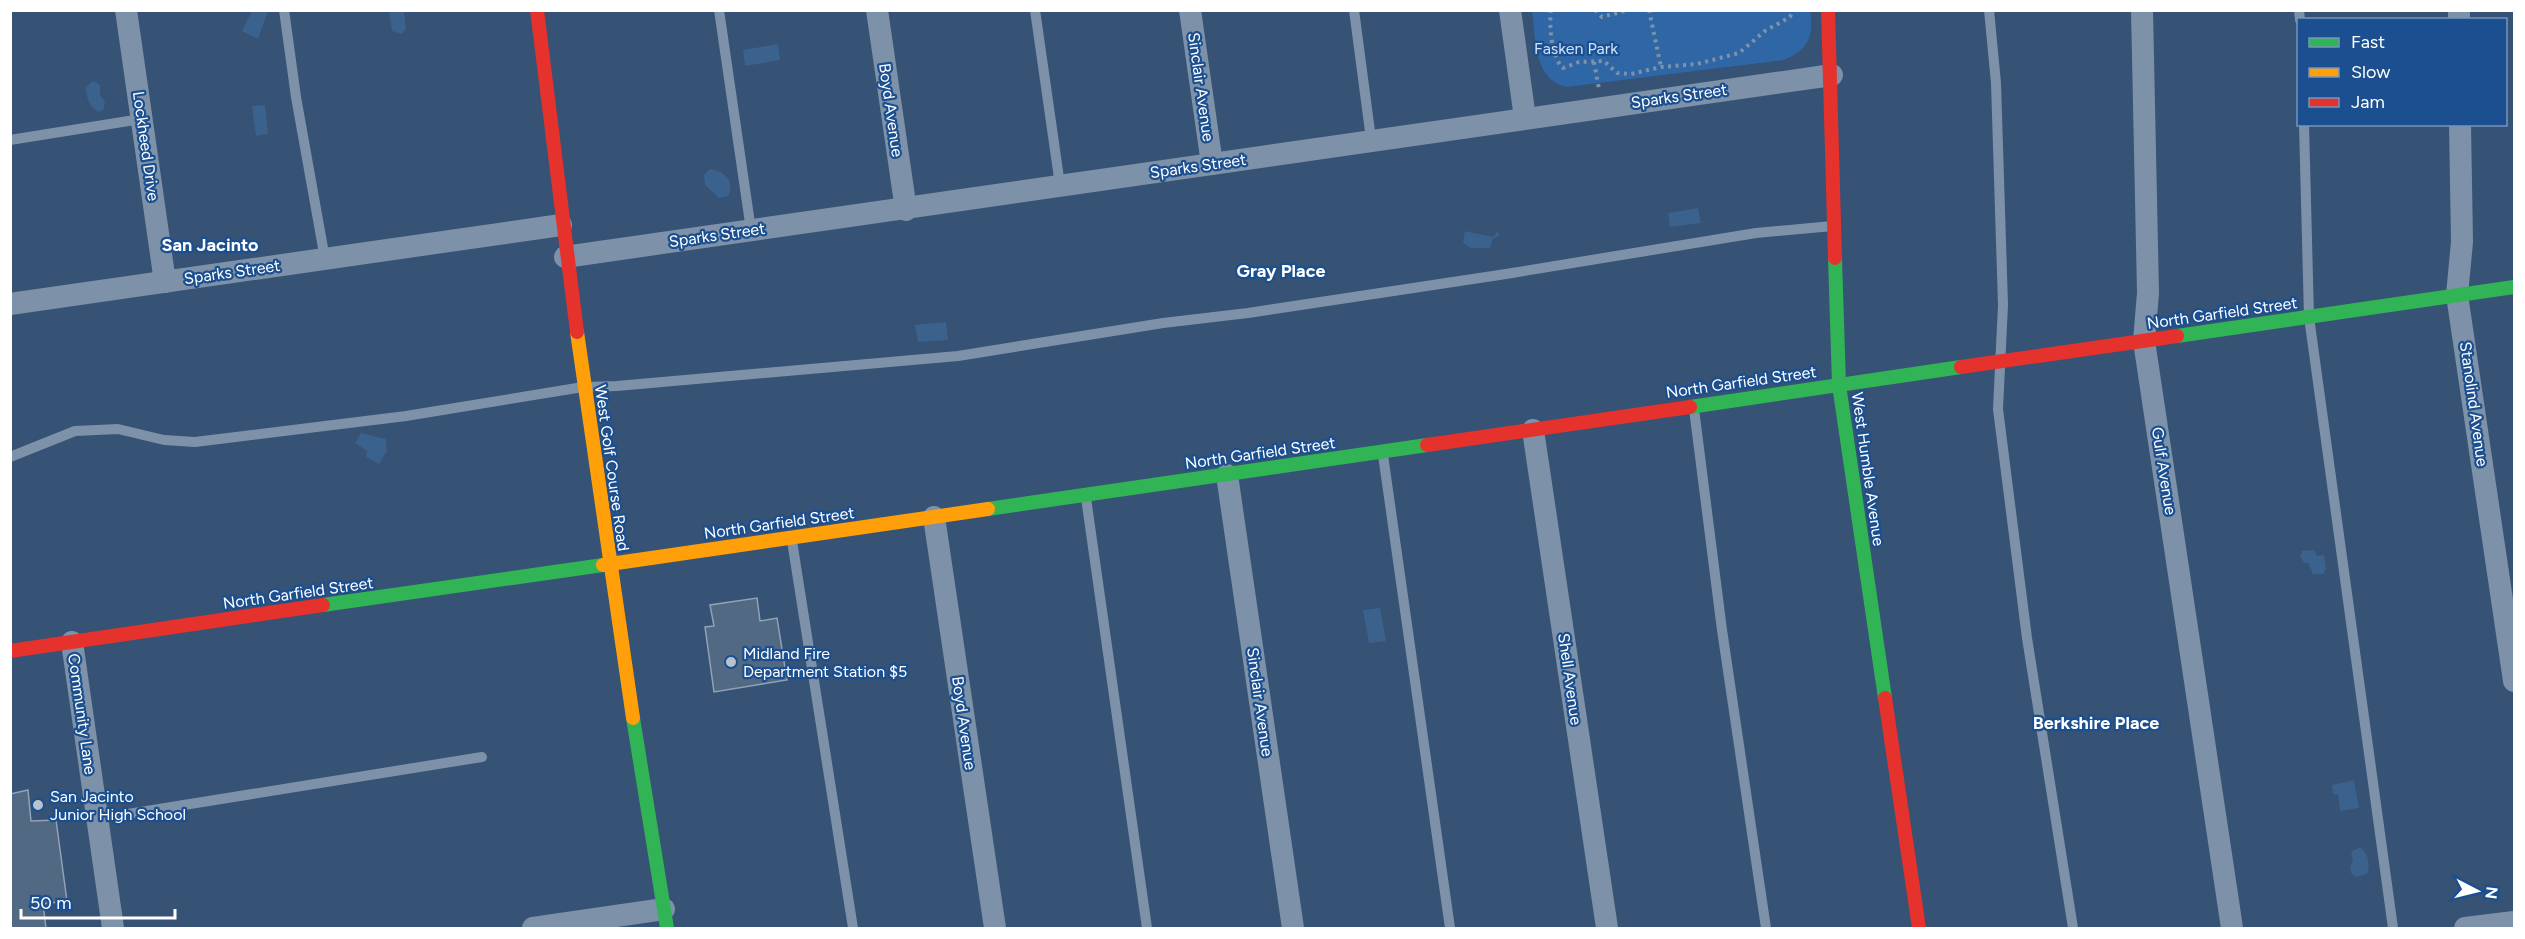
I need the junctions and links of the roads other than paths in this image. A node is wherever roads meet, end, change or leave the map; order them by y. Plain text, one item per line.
1 (126, 10) edge
2 (284, 10) edge
3 (537, 10) edge
4 (718, 10) edge
5 (877, 10) edge
6 (1035, 10) edge
7 (1190, 10) edge
8 (1354, 10) edge
9 (1510, 10) edge
10 (1828, 10) edge
11 (1989, 10) edge
12 (2142, 10) edge
13 (1832, 75) junction
14 (1526, 118) junction
15 (141, 119) junction
16 (2304, 126) edge
17 (2460, 126) edge
18 (1371, 139) junction
19 (10, 140) edge
20 (1212, 164) junction
21 (1059, 185) junction
22 (906, 210) junction
23 (561, 225) junction
24 (1836, 226) junction
25 (751, 230) junction
26 (565, 257) junction
27 (325, 259) junction
28 (165, 282) junction
29 (2514, 287) edge
30 (2457, 295) junction
31 (10, 304) edge
32 (2308, 317) junction
33 (2145, 341) junction
34 (2001, 362) junction
35 (1839, 385) junction
36 (583, 387) junction
37 (1694, 406) junction
38 (1533, 430) junction
39 (1382, 452) junction
40 (10, 457) edge
41 (1227, 475) junction
42 (1085, 495) junction
43 (934, 517) junction
44 (791, 538) junction
45 (609, 565) junction
46 (72, 642) junction
47 (10, 651) edge
48 (2514, 681) edge
49 (482, 757) dead end
50 (97, 819) junction
51 (666, 919) edge
52 (2514, 922) edge
53 (112, 928) edge
54 (533, 928) edge
55 (852, 928) edge
56 (995, 928) edge
57 (1147, 928) edge
58 (1293, 928) edge
59 (1450, 928) edge
60 (1607, 928) edge
61 (1766, 928) edge
62 (1919, 928) edge
63 (2073, 928) edge
64 (2232, 928) edge
65 (2392, 928) edge
66 (2466, 928) edge

1 - 15 street, Lockheed Drive
2 - 27 lane
3 - 23 main road, West Golf Course Road
4 - 25 lane
5 - 22 street, Boyd Avenue
6 - 21 lane
7 - 20 street, Sinclair Avenue
8 - 18 lane
9 - 14 street
10 - 13 main road, West Humble Avenue
11 - 34 lane
12 - 33 street, Gulf Avenue
13 - 14 street, Sparks Street
13 - 24 main road, West Humble Avenue
14 - 18 street, Sparks Street
15 - 19 lane
15 - 28 street, Lockheed Drive
16 - 32 lane
17 - 30 street, Stanolind Avenue
18 - 20 street, Sparks Street
20 - 21 street, Sparks Street
21 - 22 street, Sparks Street
22 - 25 street, Sparks Street
23 - 26 main road, West Golf Course Road
23 - 27 street, Sparks Street
24 - 35 main road, West Humble Avenue
24 - 36 lane
25 - 26 street, Sparks Street
26 - 36 main road, West Golf Course Road
27 - 28 street, Sparks Street
28 - 31 street, Sparks Street
29 - 30 main road, North Garfield Street
30 - 32 main road, North Garfield Street
30 - 48 street, Stanolind Avenue
32 - 33 main road, North Garfield Street
32 - 65 lane
33 - 34 main road, North Garfield Street
33 - 64 street, Gulf Avenue
34 - 35 main road, North Garfield Street
34 - 63 lane
35 - 37 main road, North Garfield Street
35 - 62 main road, West Humble Avenue
36 - 40 lane
36 - 45 main road, West Golf Course Road
37 - 38 main road, North Garfield Street
37 - 61 lane
38 - 39 main road, North Garfield Street
38 - 60 street, Shell Avenue
39 - 41 main road, North Garfield Street
39 - 59 lane
41 - 42 main road, North Garfield Street
41 - 58 street, Sinclair Avenue
42 - 43 main road, North Garfield Street
42 - 57 lane
43 - 44 main road, North Garfield Street
43 - 56 street, Boyd Avenue
44 - 45 main road, North Garfield Street
44 - 55 lane
45 - 46 main road, North Garfield Street
45 - 51 main road, West Golf Course Road
46 - 47 main road, North Garfield Street
46 - 50 street, Community Lane
49 - 50 lane
50 - 53 street, Community Lane
51 - 54 street
52 - 66 street

